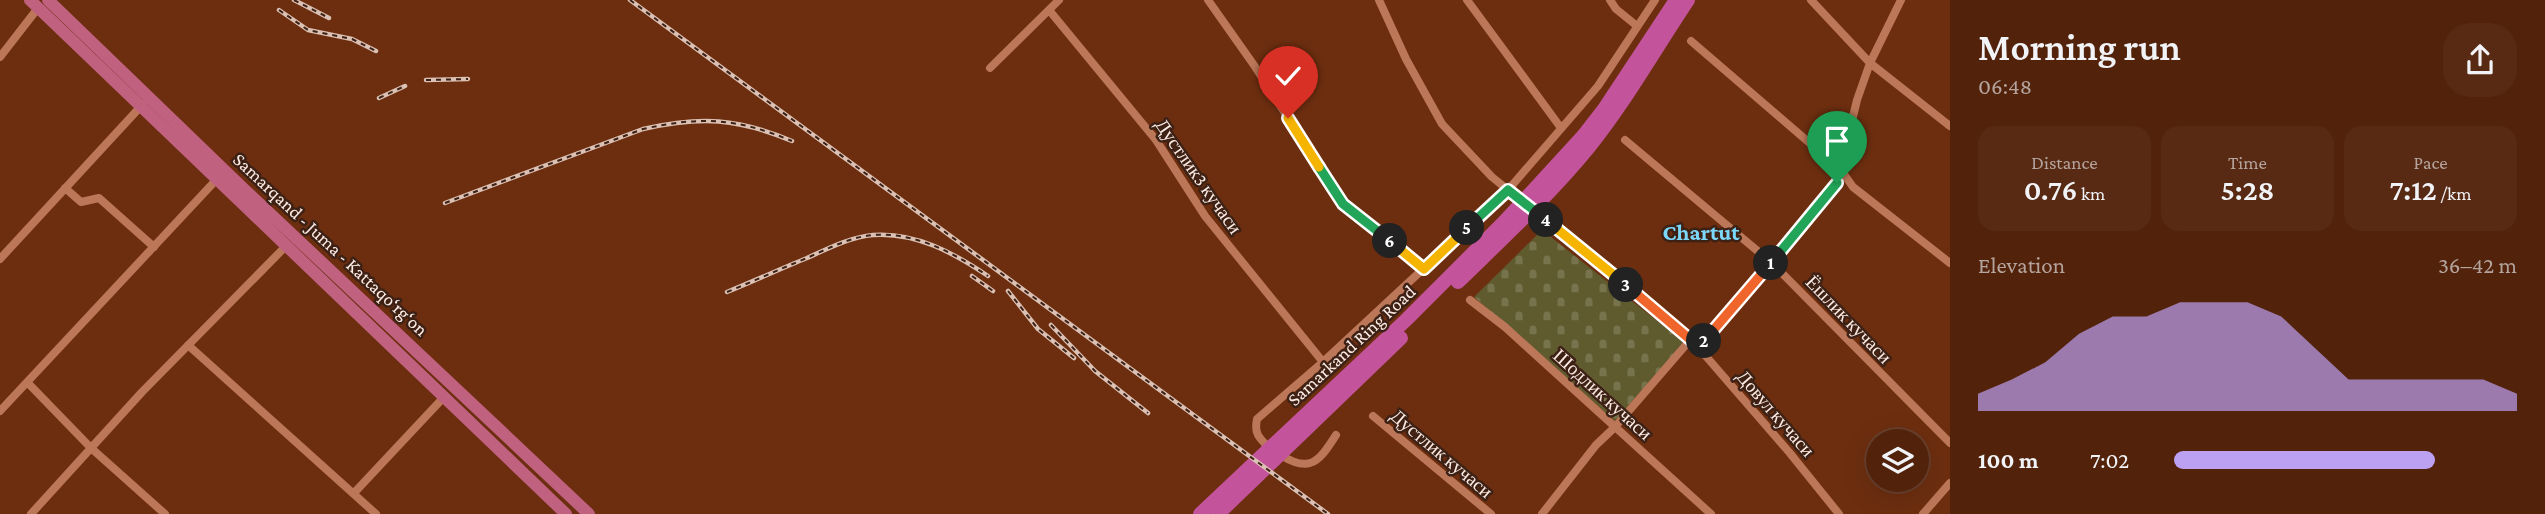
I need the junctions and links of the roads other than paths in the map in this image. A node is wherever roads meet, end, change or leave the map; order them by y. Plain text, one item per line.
1 (1059, 0) edge
2 (1208, 0) edge
3 (1379, 0) edge
4 (1467, 0) edge
5 (1610, 0) edge
6 (1655, 0) edge
7 (1676, 0) edge
8 (1688, 0) edge
9 (1811, 0) edge
10 (1901, 0) edge
11 (39, 3) edge
12 (1049, 10) junction
13 (1637, 26) junction
14 (1691, 41) dead end
15 (0, 57) edge
16 (1870, 63) junction
17 (990, 68) dead end
18 (147, 102) junction
19 (1950, 126) edge
20 (1561, 128) junction
21 (1625, 140) dead end
22 (1840, 170) junction
23 (217, 179) junction
24 (65, 188) junction
25 (1542, 189) junction
26 (1508, 190) junction
27 (286, 246) junction
28 (154, 247) junction
29 (0, 259) edge
30 (1772, 263) junction
31 (1950, 263) edge
32 (1424, 269) junction
33 (1470, 300) dead end
34 (1691, 339) junction
35 (188, 345) junction
36 (1699, 347) junction
37 (1323, 362) junction
38 (27, 382) junction
39 (444, 397) junction
40 (0, 411) edge
41 (1373, 416) dead end
42 (1615, 427) junction
43 (1293, 434) junction
44 (1336, 435) dead end
45 (1950, 443) edge
46 (91, 448) junction
47 (1950, 483) edge
48 (354, 493) junction
49 (30, 514) edge
50 (165, 514) edge
51 (376, 514) edge
52 (566, 514) edge
53 (589, 514) edge
54 (1200, 514) edge
55 (1218, 514) edge
56 (1491, 514) edge
57 (1542, 514) edge
58 (1711, 514) edge
59 (1839, 514) edge
60 (1923, 514) edge

1 - 12 street
2 - 32 street
3 - 26 street, Довул кучаси
4 - 20 street
5 - 13 street
6 - 13 street
7 - 25 highway, Samarkand Ring Road
8 - 25 highway, Samarkand Ring Road
9 - 16 street
10 - 16 street
11 - 15 street
11 - 18 main road, Samarqand - Juma - Kattaqo‘rg‘on
12 - 17 street
12 - 37 street, Дустлик3 кучаси
13 - 20 street
14 - 22 street
16 - 19 street
16 - 22 street
18 - 23 main road, Samarqand - Juma - Kattaqo‘rg‘on
18 - 24 street
18 - 53 main road, Samarqand - Juma - Kattaqo‘rg‘on
20 - 26 street
21 - 30 street, Ёшлик кучаси
22 - 30 street
22 - 31 street
23 - 27 main road, Samarqand - Juma - Kattaqo‘rg‘on
23 - 28 street
24 - 28 street
24 - 29 street
25 - 43 highway, Samarkand Ring Road
26 - 32 street
26 - 34 street, Довул кучаси
27 - 35 street
27 - 39 main road, Samarqand - Juma - Kattaqo‘rg‘on
28 - 38 street
30 - 36 street
30 - 45 street, Ёшлик кучаси
32 - 37 street
33 - 42 street, Шодлик кучаси
34 - 36 street, Довул кучаси
34 - 42 street
35 - 46 street
35 - 48 street
36 - 59 street, Довул кучаси
37 - 44 street
38 - 40 street
38 - 46 street
39 - 48 street
39 - 52 main road, Samarqand - Juma - Kattaqo‘rg‘on
41 - 56 street, Дустлик кучаси
42 - 57 street
42 - 58 street, Шодлик кучаси
43 - 54 highway, Samarkand Ring Road
43 - 55 highway, Samarkand Ring Road
46 - 49 street
46 - 50 street
47 - 60 street
48 - 51 street

